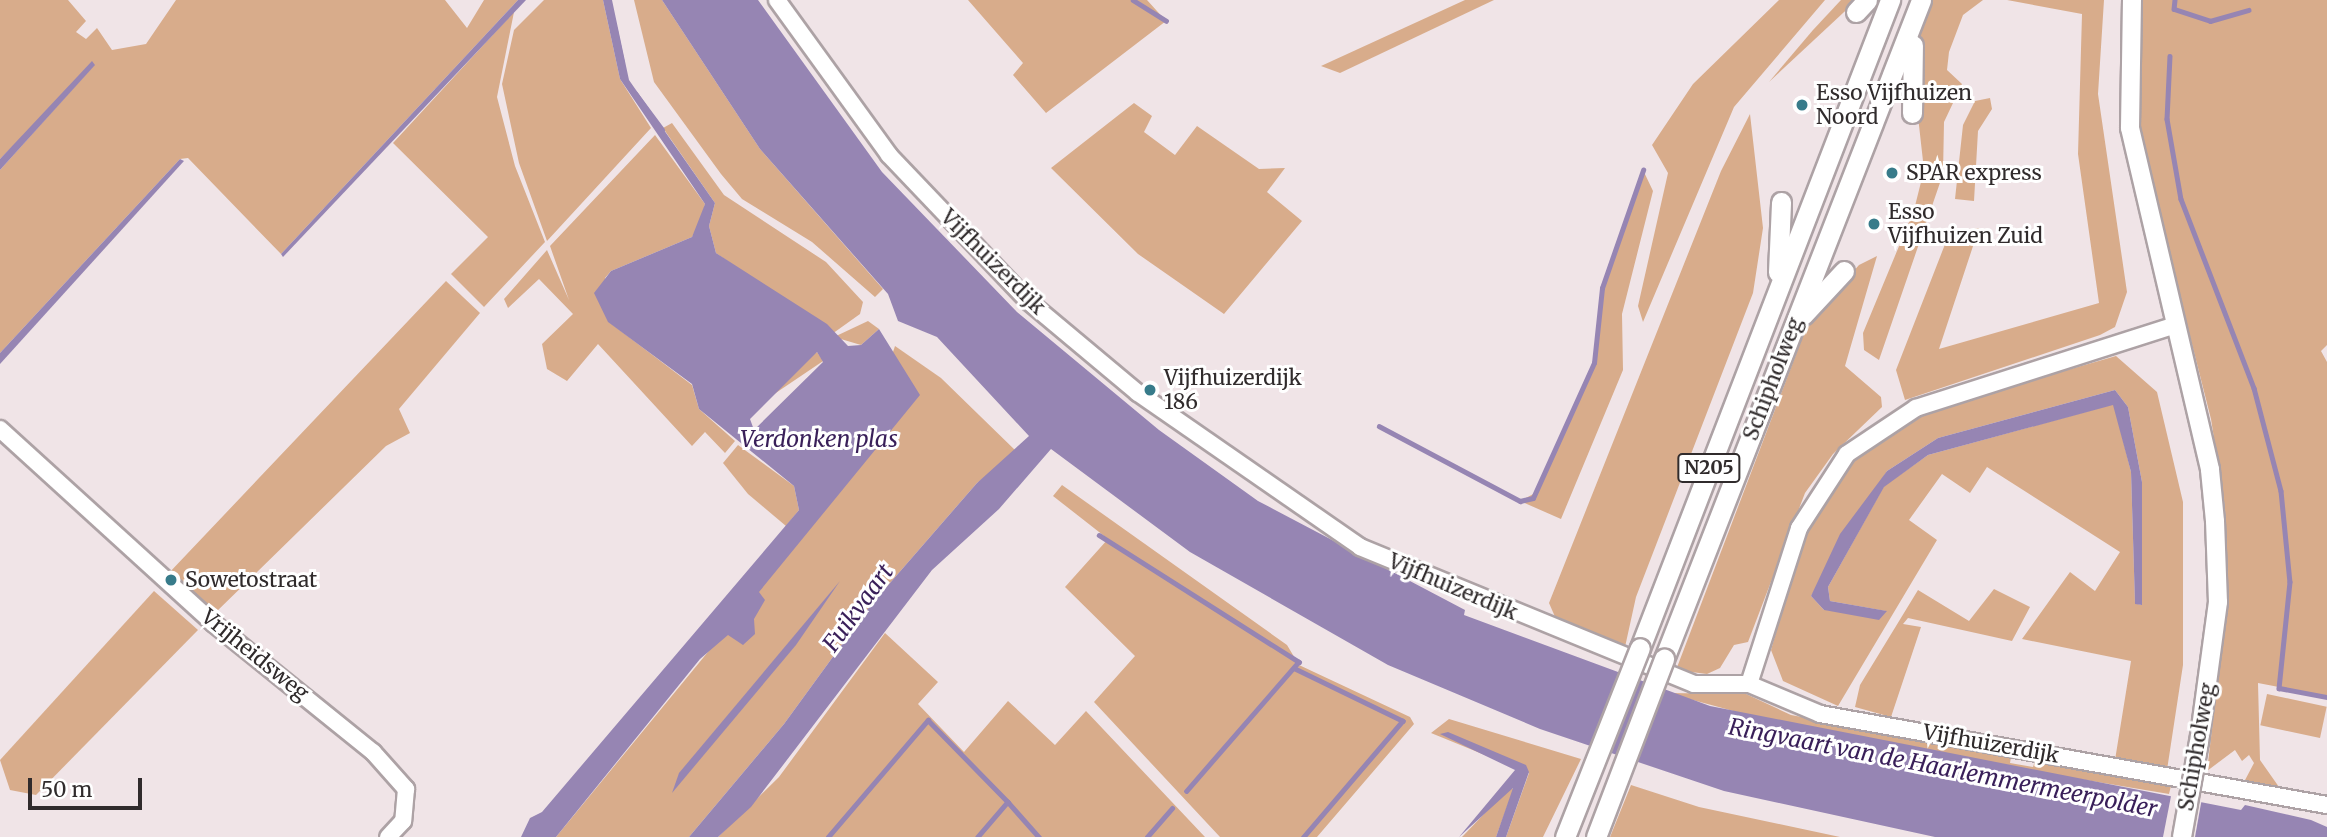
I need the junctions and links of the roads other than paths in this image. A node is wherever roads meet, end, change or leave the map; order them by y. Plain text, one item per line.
1 (777, 0) edge
2 (1890, 0) edge
3 (1922, 0) edge
4 (2132, 0) edge
5 (1912, 113) dead end
6 (1781, 202) dead end
7 (1844, 271) dead end
8 (1778, 287) junction
9 (1795, 324) junction
10 (2173, 326) junction
11 (0, 429) edge
12 (1749, 684) junction
13 (2327, 805) edge
14 (388, 837) edge
15 (1565, 837) edge
16 (1596, 837) edge
17 (2182, 837) edge

1 - 12 street, Vijfhuizerdijk
2 - 8 highway, Schipholweg / N205
3 - 5 highway
3 - 9 highway, Schipholweg / N205
4 - 10 main road, Schipholweg
6 - 8 highway
7 - 9 highway
8 - 15 highway, Schipholweg / N205, bridge
9 - 16 highway, Schipholweg / N205, bridge
10 - 12 street
10 - 17 main road, Schipholweg, bridge
11 - 14 street, Vrijheidsweg
12 - 13 street, Vijfhuizerdijk

